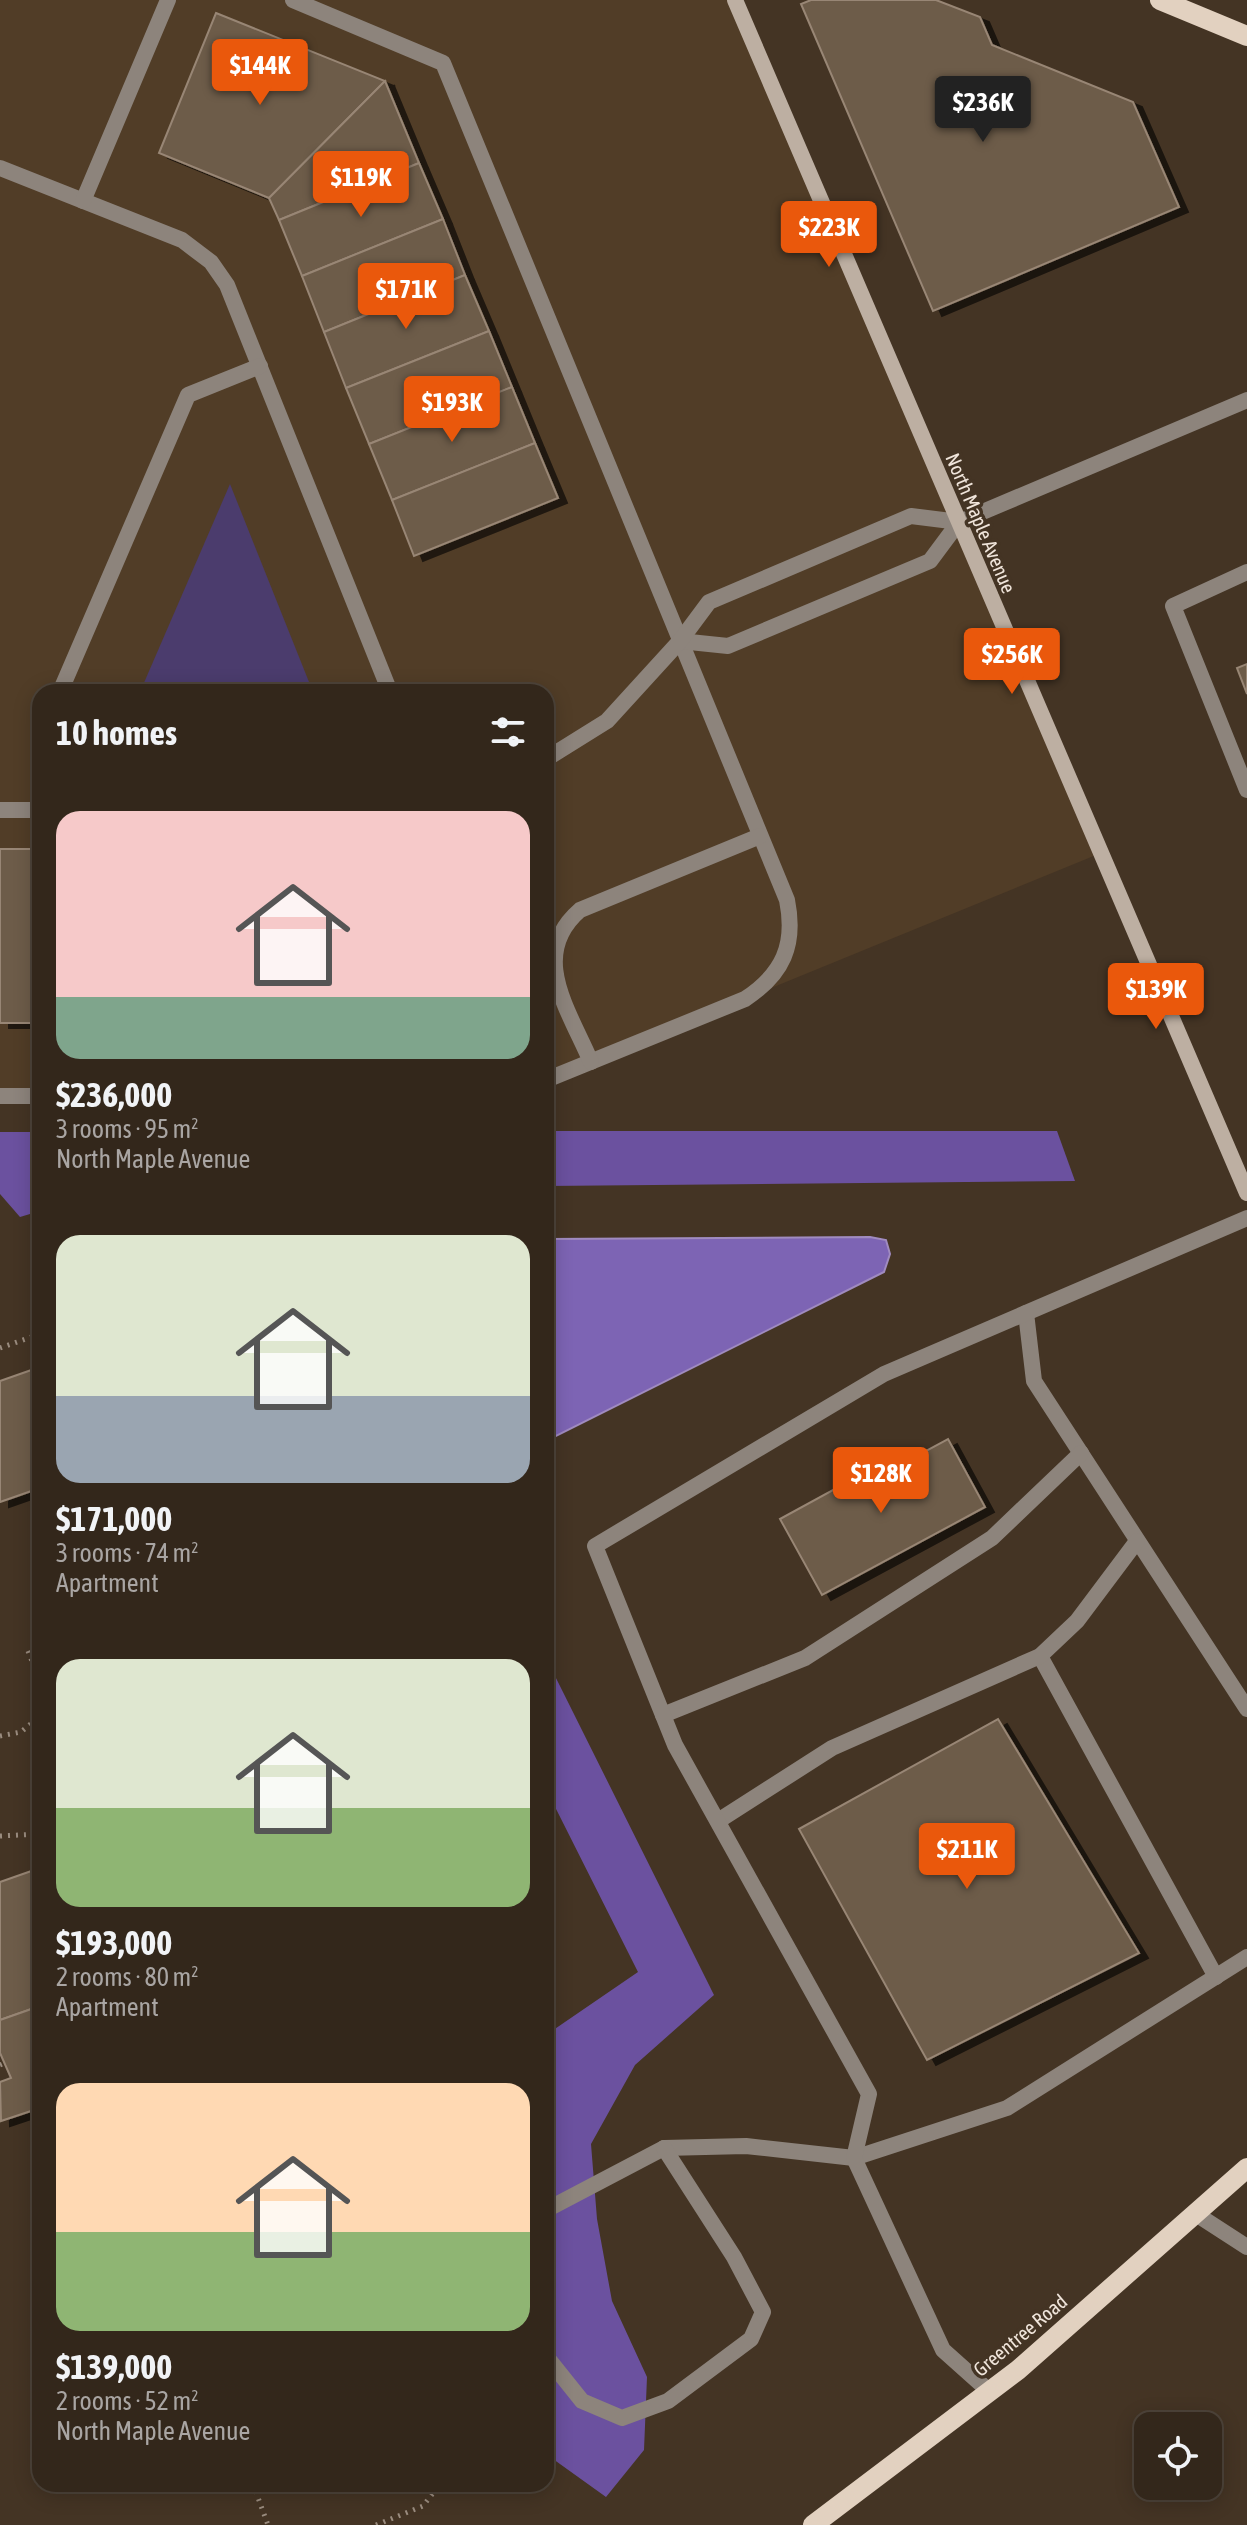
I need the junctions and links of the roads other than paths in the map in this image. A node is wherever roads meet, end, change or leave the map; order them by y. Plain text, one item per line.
1 (168, 0) edge
2 (293, 0) edge
3 (735, 0) edge
4 (1160, 0) edge
5 (1247, 36) edge
6 (0, 168) edge
7 (83, 201) junction
8 (260, 366) junction
9 (1247, 400) edge
10 (959, 522) junction
11 (1247, 572) edge
12 (680, 641) junction
13 (63, 684) edge
14 (387, 684) edge
15 (554, 754) edge
16 (1247, 790) edge
17 (0, 810) edge
18 (32, 810) edge
19 (760, 836) junction
20 (591, 1062) junction
21 (554, 1077) edge
22 (0, 1096) edge
23 (32, 1096) edge
24 (1247, 1193) edge
25 (1247, 1218) edge
26 (1026, 1313) junction
27 (1081, 1453) junction
28 (1137, 1541) junction
29 (1040, 1656) junction
30 (1247, 1709) edge
31 (663, 1715) junction
32 (718, 1821) junction
33 (1247, 1957) edge
34 (1216, 1977) junction
35 (664, 2148) junction
36 (854, 2158) junction
37 (1247, 2168) edge
38 (554, 2206) edge
39 (1196, 2214) junction
40 (1247, 2247) edge
41 (554, 2366) edge
42 (990, 2392) junction
43 (813, 2525) edge

1 - 7 lane
2 - 12 lane
3 - 10 main road, North Maple Avenue
4 - 5 main road
6 - 7 lane
7 - 8 lane
8 - 13 lane
8 - 14 lane
9 - 10 lane
10 - 12 lane
10 - 12 lane
10 - 24 main road, North Maple Avenue
11 - 16 lane
12 - 15 lane
12 - 19 lane
17 - 18 lane
19 - 20 lane
19 - 20 lane
20 - 21 lane
22 - 23 lane
25 - 26 lane
26 - 27 lane
26 - 31 lane
27 - 28 lane
27 - 31 lane
28 - 29 lane
28 - 30 lane
29 - 32 lane
29 - 34 lane
31 - 32 lane
32 - 36 lane
33 - 34 lane
34 - 36 lane
35 - 36 lane
35 - 38 lane
35 - 41 lane
36 - 42 lane
37 - 39 main road, Greentree Road
39 - 40 lane
39 - 42 main road, Greentree Road
42 - 43 main road, Greentree Road

